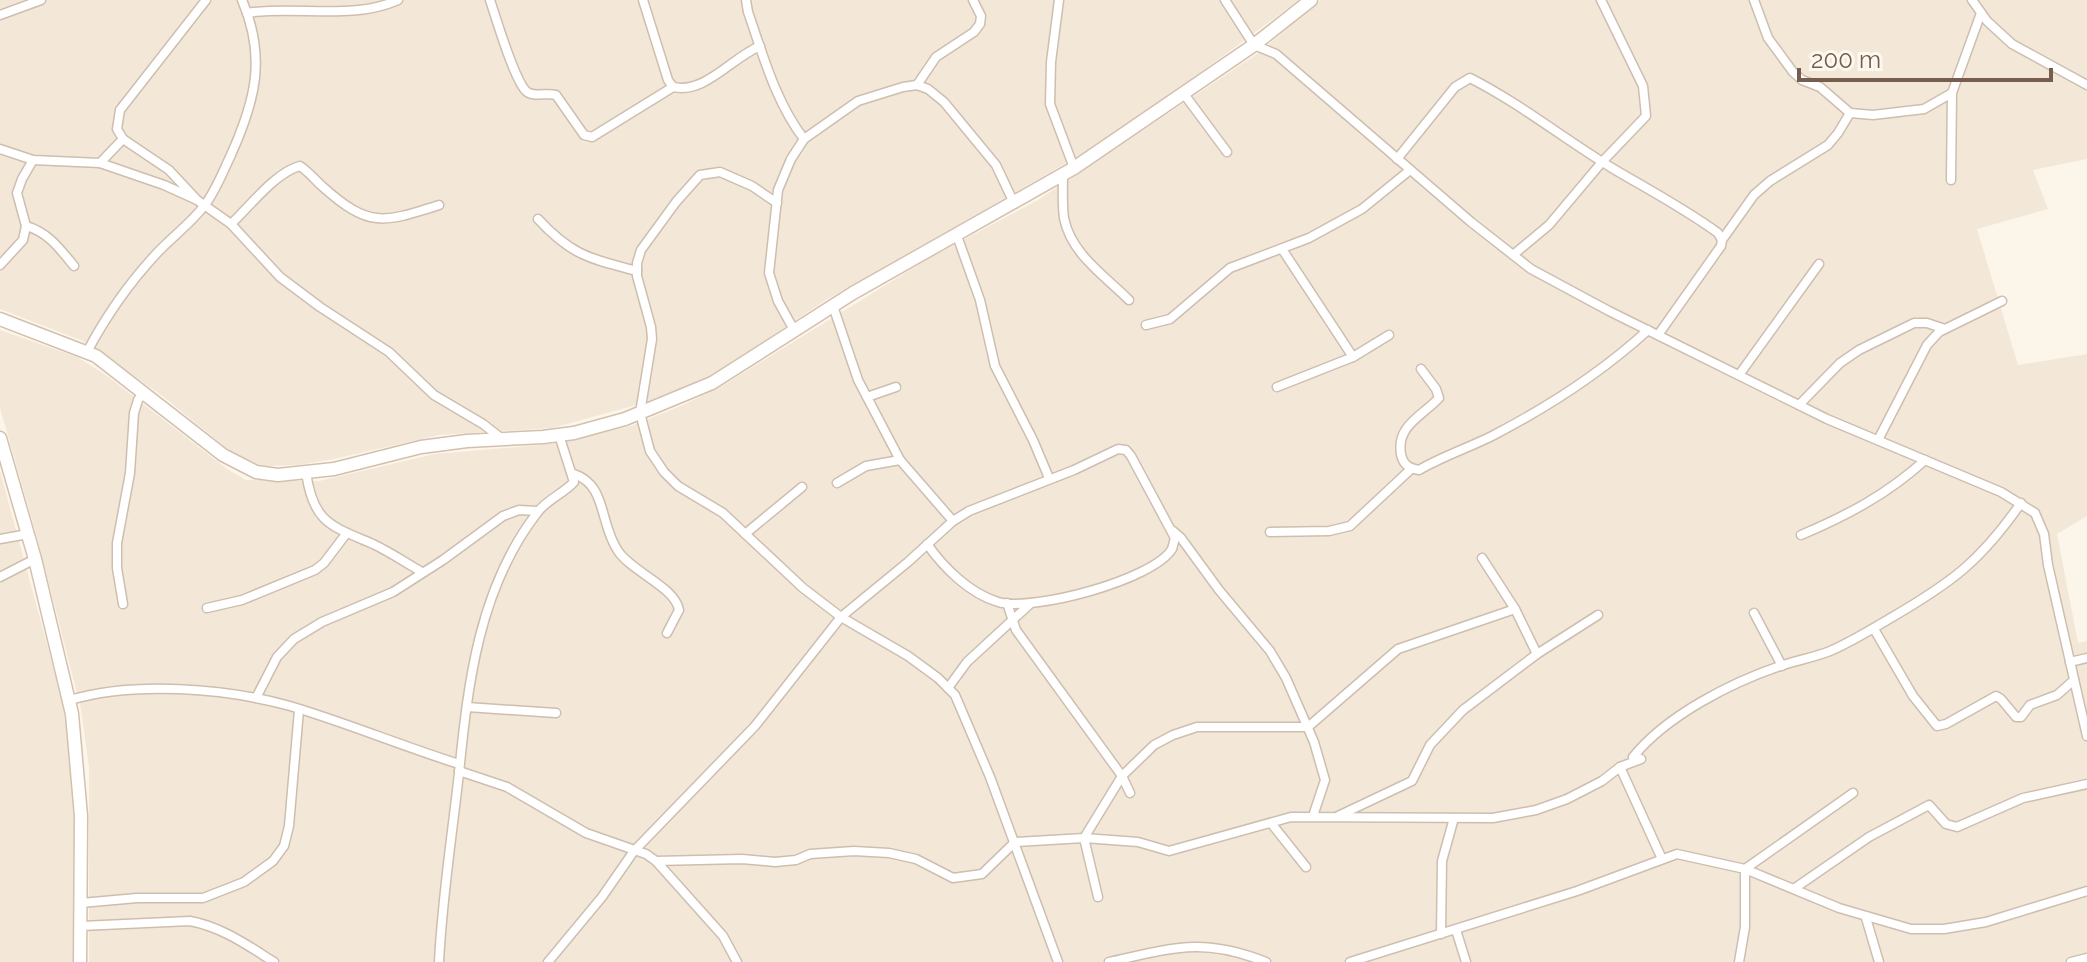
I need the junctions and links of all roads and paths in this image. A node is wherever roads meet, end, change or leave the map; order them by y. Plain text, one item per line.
1 (41, 0) edge
2 (206, 0) edge
3 (242, 0) edge
4 (398, 0) edge
5 (490, 0) edge
6 (643, 0) edge
7 (746, 0) edge
8 (973, 0) edge
9 (1059, 0) edge
10 (1225, 0) edge
11 (1311, 0) edge
12 (1601, 0) edge
13 (1754, 0) edge
14 (1972, 0) edge
15 (1, 13) edge
16 (247, 13) junction
17 (1981, 13) junction
18 (1275, 30) junction
19 (1254, 45) junction
20 (760, 46) junction
21 (1276, 54) junction
22 (917, 85) junction
23 (2087, 85) edge
24 (673, 87) junction
25 (1952, 93) junction
26 (1184, 94) junction
27 (1850, 113) junction
28 (123, 139) junction
29 (804, 139) junction
30 (0, 149) edge
31 (1227, 152) dead end
32 (1397, 159) junction
33 (33, 160) junction
34 (1602, 162) junction
35 (100, 163) junction
36 (1410, 170) junction
37 (1068, 171) junction
38 (1951, 180) dead end
39 (1013, 201) junction
40 (201, 203) junction
41 (777, 203) junction
42 (439, 205) dead end
43 (538, 219) dead end
44 (231, 224) junction
45 (26, 226) junction
46 (956, 233) junction
47 (1722, 240) junction
48 (1282, 249) junction
49 (1513, 255) junction
50 (1819, 264) dead end
51 (0, 265) edge
52 (74, 266) dead end
53 (637, 271) junction
54 (1129, 300) dead end
55 (2002, 301) dead end
56 (833, 306) junction
57 (1, 320) edge
58 (1146, 325) dead end
59 (1945, 329) junction
60 (794, 330) junction
61 (1648, 330) junction
62 (1389, 335) dead end
63 (1658, 335) junction
64 (87, 352) junction
65 (1353, 357) junction
66 (1421, 369) dead end
67 (1739, 375) junction
68 (896, 387) dead end
69 (1277, 387) dead end
70 (144, 392) junction
71 (867, 397) junction
72 (1799, 405) junction
73 (640, 413) junction
74 (559, 435) junction
75 (0, 438) edge
76 (502, 438) junction
77 (1878, 440) junction
78 (900, 460) junction
79 (1925, 460) junction
80 (1411, 469) junction
81 (306, 472) junction
82 (574, 474) junction
83 (1049, 478) junction
84 (837, 483) dead end
85 (802, 487) dead end
86 (2021, 503) junction
87 (538, 511) junction
88 (953, 521) junction
89 (1173, 531) junction
90 (1270, 532) dead end
91 (28, 534) junction
92 (346, 534) junction
93 (745, 534) junction
94 (1801, 535) dead end
95 (0, 539) edge
96 (927, 544) junction
97 (1482, 558) dead end
98 (35, 559) junction
99 (422, 572) junction
100 (0, 577) edge
101 (1007, 603) junction
102 (1031, 603) junction
103 (123, 604) dead end
104 (207, 608) dead end
105 (1515, 609) junction
106 (1754, 613) dead end
107 (1598, 615) dead end
108 (841, 617) junction
109 (1012, 620) junction
110 (1874, 629) junction
111 (667, 633) dead end
112 (1537, 654) junction
113 (2087, 658) edge
114 (2070, 662) junction
115 (1782, 666) junction
116 (2074, 680) junction
117 (948, 688) junction
118 (256, 698) junction
119 (70, 700) junction
120 (467, 707) junction
121 (299, 710) junction
122 (556, 713) dead end
123 (1308, 727) junction
124 (2087, 736) edge
125 (1620, 767) junction
126 (459, 768) junction
127 (1122, 776) junction
128 (2087, 784) edge
129 (1130, 793) dead end
130 (1853, 793) dead end
131 (1313, 816) junction
132 (1334, 818) junction
133 (1454, 818) junction
134 (1271, 823) junction
135 (1084, 838) junction
136 (1015, 842) junction
137 (634, 851) junction
138 (1662, 859) junction
139 (656, 861) junction
140 (1306, 867) dead end
141 (1745, 869) junction
142 (1795, 888) junction
143 (2087, 891) edge
144 (1098, 897) dead end
145 (81, 903) junction
146 (1866, 918) junction
147 (81, 926) junction
148 (1456, 930) junction
149 (1441, 934) junction
150 (2087, 958) edge
151 (80, 962) edge
152 (274, 962) edge
153 (439, 962) edge
154 (548, 962) edge
155 (737, 962) edge
156 (1058, 962) edge
157 (1109, 962) edge
158 (1266, 962) edge
159 (1350, 962) edge
160 (1466, 962) edge
161 (1739, 962) edge
162 (1879, 962) edge
163 (2071, 962) edge

1 - 15 street
2 - 28 street
3 - 16 street
4 - 16 street
5 - 24 street
6 - 24 street
7 - 20 street
8 - 22 street
9 - 37 street
10 - 19 street
11 - 18 main road
12 - 34 street
13 - 27 street
14 - 17 street
16 - 40 street
17 - 23 street
17 - 25 street
18 - 19 main road
18 - 21 street
19 - 21 street
19 - 26 main road
20 - 24 street
20 - 29 street
21 - 32 street
22 - 29 street
22 - 39 street
25 - 27 street
25 - 38 street
26 - 31 street
26 - 37 main road
27 - 47 street
28 - 35 street
28 - 40 street
29 - 41 street
30 - 33 street
32 - 34 street
32 - 36 street
33 - 35 street
33 - 45 street
34 - 47 street
34 - 49 street
35 - 40 street
36 - 48 street
36 - 49 street
37 - 39 main road
37 - 54 street
39 - 46 main road
40 - 44 street
40 - 64 street
41 - 53 street
41 - 60 street
42 - 44 street
43 - 53 street
44 - 76 street
45 - 51 street
45 - 52 street
46 - 56 main road
46 - 83 street
47 - 63 street
48 - 58 street
48 - 65 street
49 - 61 street
50 - 67 street
53 - 73 street
55 - 59 street
56 - 60 main road
56 - 71 street
57 - 64 main road
59 - 72 street
59 - 77 street
60 - 73 main road
61 - 63 street
61 - 80 street
62 - 65 street
63 - 67 street
64 - 70 main road
65 - 69 street
66 - 80 street
67 - 72 street
68 - 71 street
70 - 81 main road
70 - 103 street
71 - 78 street
72 - 77 street
73 - 74 main road
73 - 93 street
74 - 76 main road
74 - 82 street
75 - 91 main road
76 - 81 main road
77 - 79 street
78 - 84 street
78 - 88 street
79 - 86 street
79 - 94 street
80 - 90 street
81 - 92 street
82 - 87 street
82 - 111 street
83 - 88 street
83 - 89 street
85 - 93 street
86 - 110 street
86 - 114 street
87 - 99 street
87 - 120 street
88 - 96 street
89 - 102 street
89 - 123 street
91 - 95 street
91 - 98 main road
92 - 99 street
92 - 104 street
93 - 108 street
96 - 101 street
96 - 108 street
97 - 105 street
98 - 100 street
98 - 119 main road
99 - 118 street
101 - 102 street
101 - 109 street
102 - 109 street
105 - 112 street
105 - 123 street
106 - 115 street
107 - 112 street
108 - 117 street
108 - 137 street
109 - 117 street
109 - 127 street
110 - 115 street
110 - 116 street
112 - 132 street
113 - 114 street
114 - 116 street
115 - 125 street
116 - 124 street
117 - 136 street
118 - 119 street
118 - 121 street
119 - 145 main road
120 - 122 street
120 - 126 street
121 - 126 street
121 - 145 street
123 - 127 street
123 - 131 street
125 - 133 street
125 - 138 street
126 - 137 street
126 - 153 street
127 - 129 street
127 - 135 street
128 - 142 street
130 - 141 street
131 - 132 street
131 - 134 street
132 - 133 street
133 - 149 street
134 - 135 street
134 - 140 street
135 - 136 street
135 - 144 street
136 - 139 street
136 - 156 street
137 - 139 street
137 - 154 street
138 - 141 street
138 - 148 street
139 - 155 street
141 - 142 street
141 - 161 street
142 - 146 street
143 - 146 street
145 - 147 main road
146 - 162 street
147 - 151 main road
147 - 152 street
148 - 149 street
148 - 160 street
149 - 159 street
150 - 163 street
157 - 158 street

